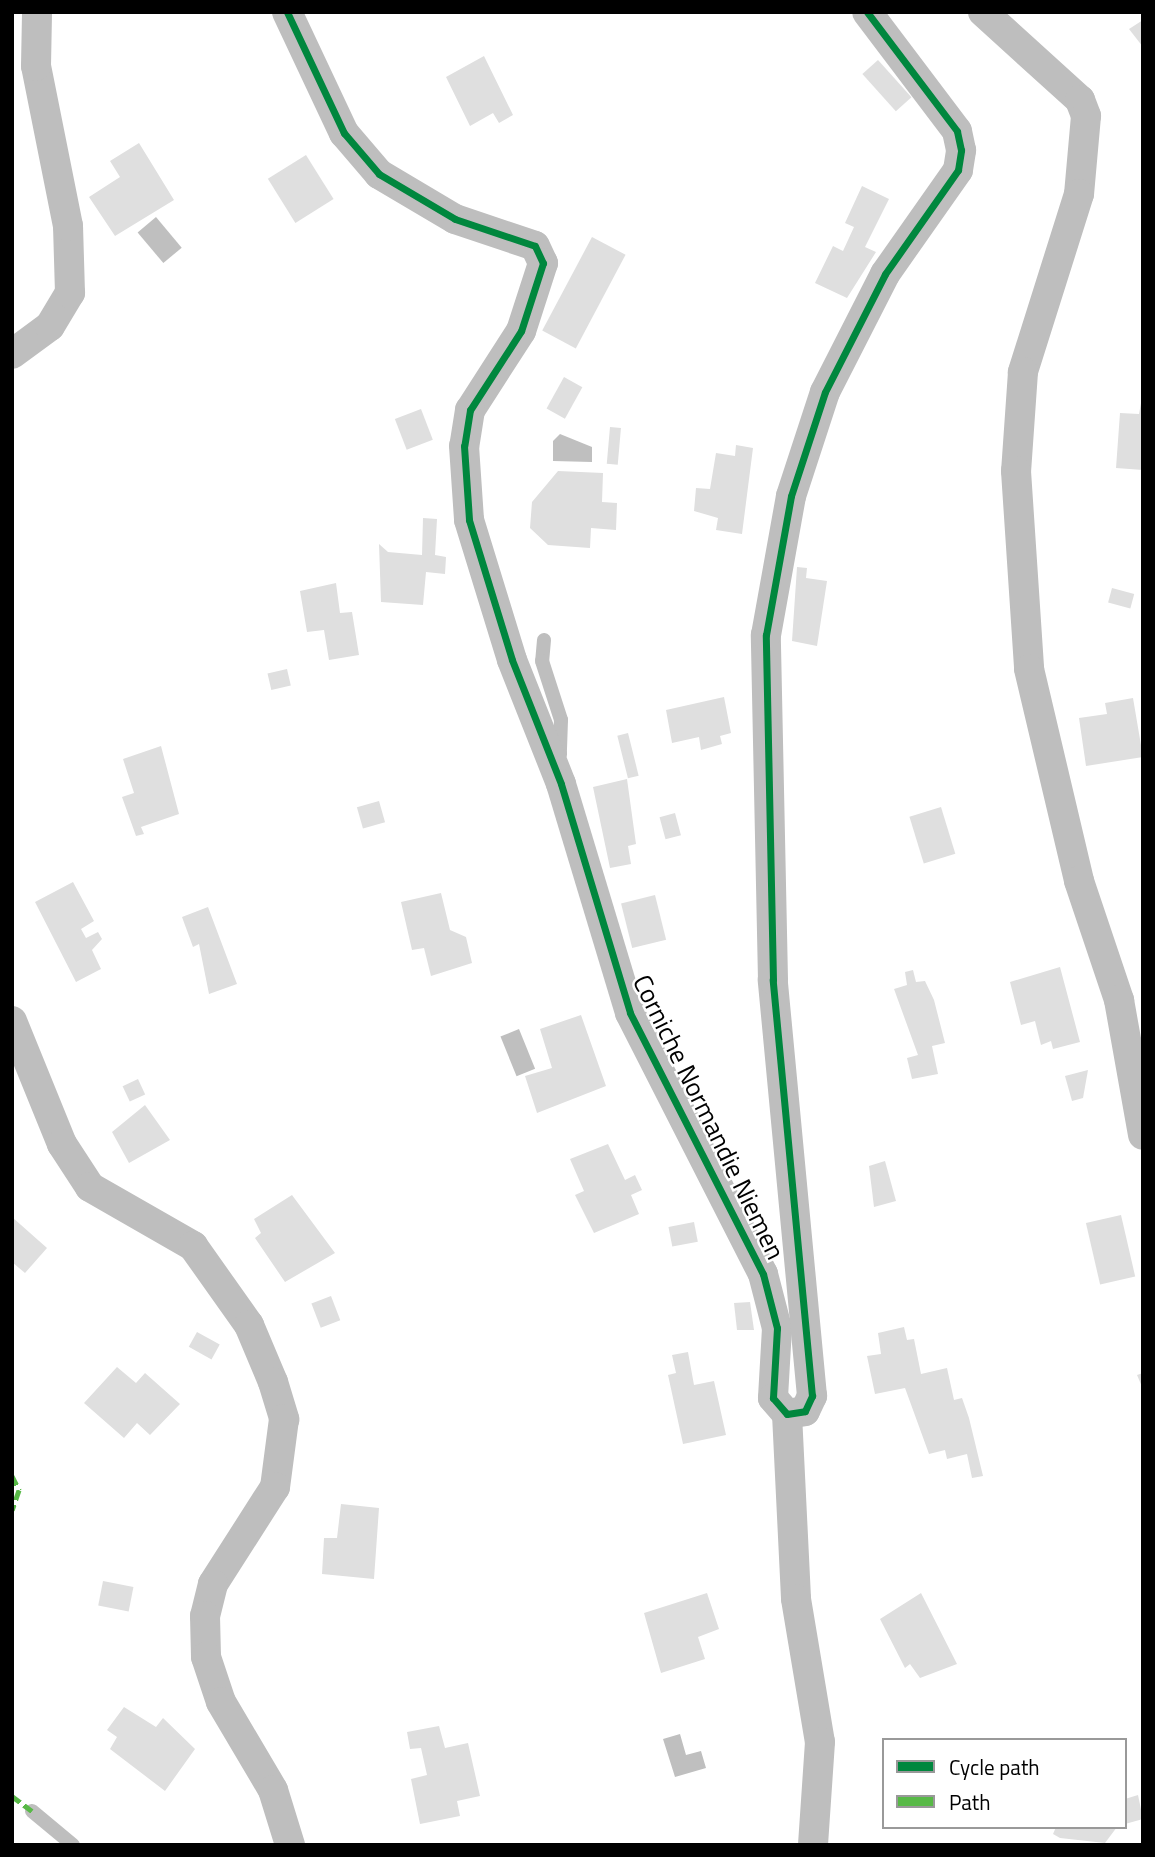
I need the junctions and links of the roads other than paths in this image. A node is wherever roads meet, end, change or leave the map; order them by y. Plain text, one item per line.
1 (37, 12) edge
2 (287, 12) edge
3 (867, 12) edge
4 (983, 12) edge
5 (12, 354) edge
6 (544, 640) dead end
7 (551, 761) junction
8 (12, 1021) edge
9 (1143, 1135) edge
10 (787, 1414) junction
11 (32, 1811) dead end
12 (74, 1845) edge
13 (290, 1845) edge
14 (813, 1845) edge

1 - 5 street
2 - 7 street, Corniche Normandie Niemen
3 - 10 street, Corniche Normandie Niemen
4 - 9 street
6 - 7 lane
7 - 10 street, Corniche Normandie Niemen
8 - 13 street
10 - 14 street
11 - 12 lane

